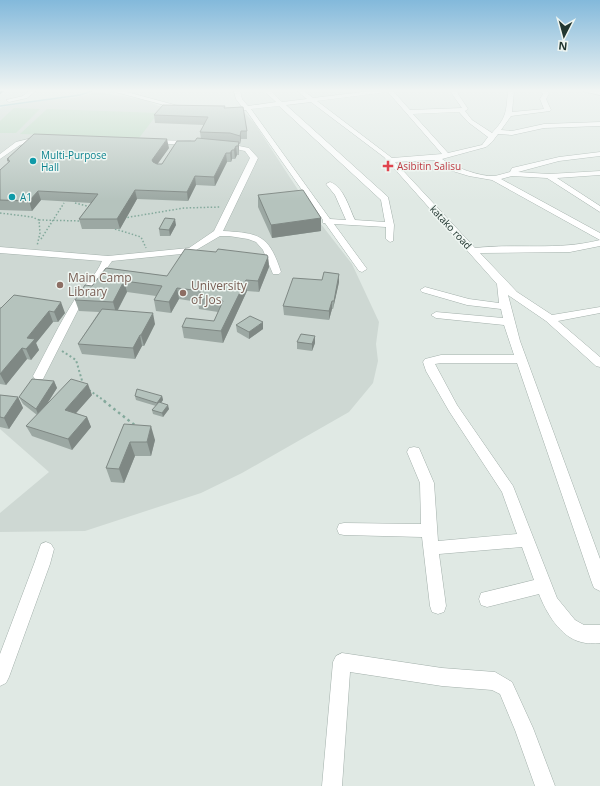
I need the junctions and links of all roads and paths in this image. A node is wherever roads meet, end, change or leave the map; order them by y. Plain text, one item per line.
1 (261, 128) edge
2 (308, 128) edge
3 (348, 128) edge
4 (422, 128) edge
5 (482, 128) edge
6 (499, 128) edge
7 (536, 128) edge
8 (494, 134) junction
9 (47, 137) edge
10 (146, 141) edge
11 (200, 144) edge
12 (216, 144) edge
13 (600, 154) edge
14 (446, 156) junction
15 (0, 157) edge
16 (436, 158) junction
17 (391, 160) junction
18 (600, 173) edge
19 (512, 174) junction
20 (549, 176) junction
21 (494, 178) junction
22 (330, 184) dead end
23 (64, 203) dead end
24 (76, 203) dead end
25 (230, 207) junction
26 (97, 208) edge
27 (600, 210) edge
28 (0, 213) edge
29 (120, 219) edge
30 (39, 220) junction
31 (53, 221) junction
32 (88, 221) edge
33 (326, 221) junction
34 (352, 223) junction
35 (116, 225) edge
36 (390, 225) junction
37 (218, 233) junction
38 (600, 237) edge
39 (390, 238) dead end
40 (40, 240) junction
41 (600, 243) edge
42 (4, 250) edge
43 (474, 251) junction
44 (33, 254) junction
45 (149, 255) junction
46 (0, 259) edge
47 (108, 259) junction
48 (362, 270) dead end
49 (276, 272) dead end
50 (502, 283) junction
51 (425, 290) dead end
52 (505, 307) junction
53 (600, 310) edge
54 (436, 315) dead end
55 (550, 319) junction
56 (510, 322) junction
57 (54, 346) junction
58 (522, 359) junction
59 (600, 363) edge
60 (39, 376) dead end
61 (83, 386) edge
62 (89, 390) edge
63 (139, 431) edge
64 (414, 452) dead end
65 (344, 529) dead end
66 (429, 531) junction
67 (527, 540) junction
68 (432, 548) junction
69 (46, 549) dead end
70 (600, 583) edge
71 (544, 585) junction
72 (487, 599) dead end
73 (438, 606) dead end
74 (600, 634) edge
75 (0, 677) edge
76 (332, 786) edge
77 (545, 786) edge

1 - 33 street
2 - 36 street
3 - 17 street, katako road
4 - 14 street
5 - 8 street
6 - 8 street
7 - 8 street
8 - 14 street
9 - 15 street
10 - 11 street
12 - 25 street
13 - 19 street
14 - 16 street
16 - 17 street
16 - 21 street
17 - 43 street, katako road
18 - 20 street
19 - 20 street
19 - 21 street
20 - 27 street
21 - 38 street
22 - 34 street
23 - 31 path
24 - 26 path
25 - 29 path
25 - 37 street
28 - 30 path
30 - 31 path
30 - 40 path
31 - 32 path
31 - 40 path
33 - 34 street
33 - 48 street
34 - 36 street
35 - 45 path
36 - 39 street
37 - 45 street
37 - 49 street
40 - 44 path
41 - 43 street
42 - 44 street
42 - 46 street
43 - 50 street, katako road
44 - 47 street
45 - 47 street
47 - 57 street
50 - 52 street
50 - 55 street, katako road
51 - 52 street
52 - 56 street
53 - 55 street
54 - 56 street
55 - 59 street, katako road
56 - 58 street
57 - 60 street
57 - 61 path
58 - 67 street
58 - 70 street
62 - 63 path
64 - 66 street
65 - 66 street
66 - 68 street
67 - 68 street
67 - 71 street
68 - 73 street
69 - 75 street
71 - 72 street
71 - 74 street
76 - 77 street

